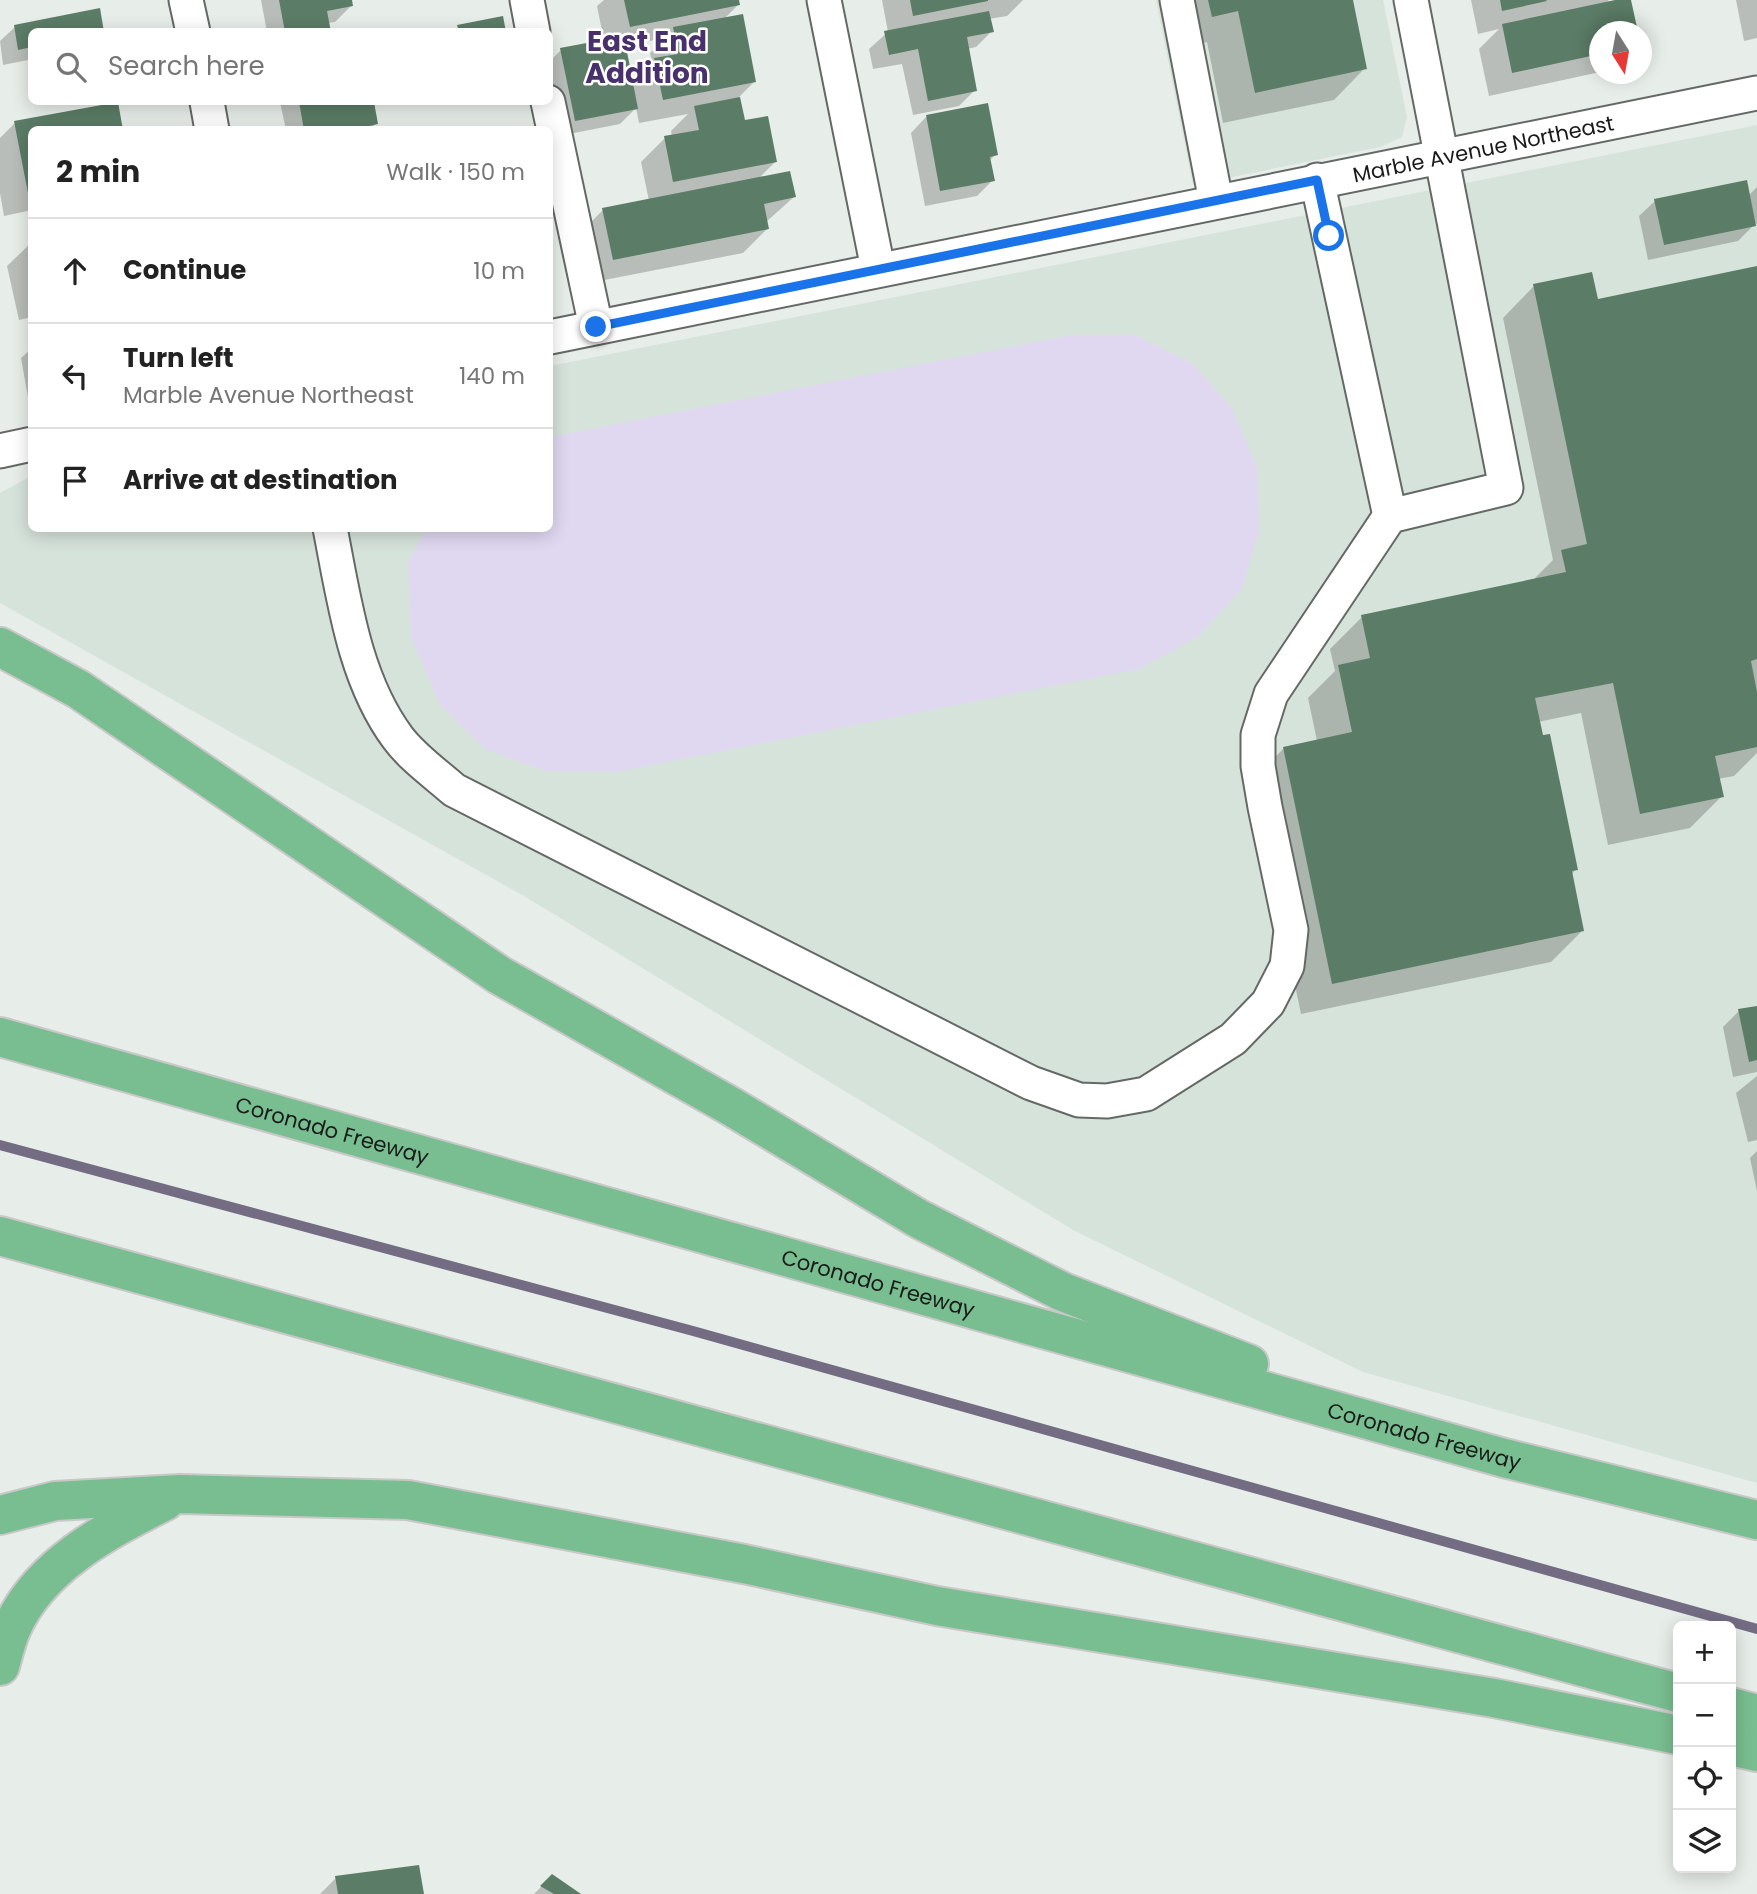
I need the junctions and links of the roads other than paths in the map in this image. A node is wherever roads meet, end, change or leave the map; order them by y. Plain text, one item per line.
1 (186, 0) edge
2 (527, 0) edge
3 (824, 0) edge
4 (1177, 0) edge
5 (1411, 0) edge
6 (191, 28) edge
7 (532, 28) edge
8 (1757, 93) edge
9 (207, 105) edge
10 (549, 105) edge
11 (211, 126) edge
12 (1444, 155) junction
13 (1317, 180) junction
14 (1216, 201) junction
15 (878, 269) junction
16 (596, 327) junction
17 (553, 336) edge
18 (28, 445) edge
19 (0, 451) edge
20 (1390, 516) junction
21 (331, 532) edge
22 (0, 647) edge
23 (0, 1037) edge
24 (0, 1236) edge
25 (1504, 1458) junction
26 (180, 1494) junction
27 (0, 1515) edge
28 (1757, 1521) edge
29 (0, 1667) edge
30 (1673, 1692) edge
31 (1736, 1708) edge
32 (1757, 1714) edge
33 (1673, 1734) edge
34 (1735, 1747) edge
35 (1757, 1752) edge

1 - 6 street
2 - 7 street
3 - 15 street
4 - 14 street
5 - 12 street
8 - 12 street, Marble Avenue Northeast
9 - 11 street
10 - 16 street
12 - 13 street, Marble Avenue Northeast
12 - 20 street
13 - 14 street, Marble Avenue Northeast
13 - 20 street
14 - 15 street, Marble Avenue Northeast
15 - 16 street, Marble Avenue Northeast
16 - 17 street, Marble Avenue Northeast
18 - 19 street
20 - 21 street
22 - 25 highway
23 - 25 highway, Coronado Freeway
24 - 30 highway
25 - 28 highway, Coronado Freeway
26 - 27 highway
26 - 29 highway
26 - 33 highway
31 - 32 highway
34 - 35 highway

